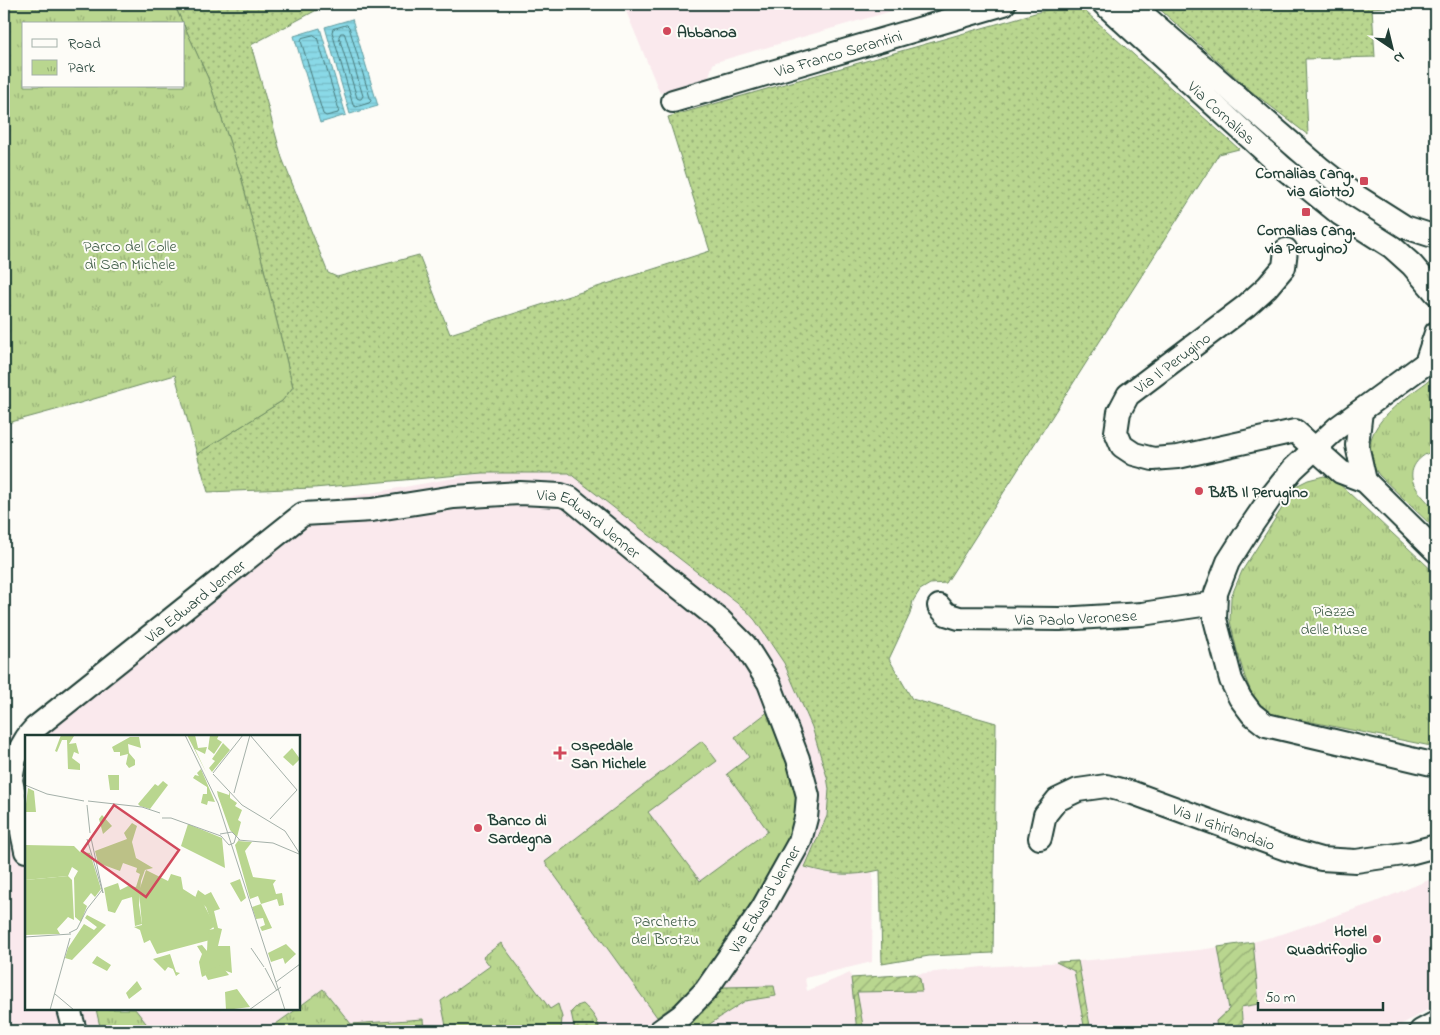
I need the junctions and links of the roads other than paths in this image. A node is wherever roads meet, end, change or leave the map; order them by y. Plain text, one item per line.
1 (1004, 4) edge
2 (1104, 4) edge
3 (1131, 4) edge
4 (673, 101) dead end
5 (1436, 237) edge
6 (1286, 250) dead end
7 (1436, 293) edge
8 (1436, 332) edge
9 (1431, 361) edge
10 (1361, 411) junction
11 (1314, 448) junction
12 (1365, 480) junction
13 (1436, 551) edge
14 (1215, 603) junction
15 (939, 606) dead end
16 (29, 735) edge
17 (25, 741) edge
18 (1436, 765) edge
19 (1040, 838) dead end
20 (25, 846) edge
21 (1436, 846) edge
22 (69, 1010) edge
23 (1436, 1023) edge
24 (75, 1031) edge
25 (660, 1031) edge
26 (1421, 1031) edge

1 - 4 street, Via Franco Serantini
2 - 7 street, Via Cornalias
3 - 5 street, Via Cornalias
6 - 11 street, Via Il Perugino
8 - 9 street
9 - 10 street
10 - 11 street
10 - 12 street
11 - 12 street
11 - 14 street
12 - 13 street
14 - 15 street, Via Paolo Veronese
14 - 18 street
16 - 25 street, Via Edward Jenner
17 - 20 street, Via Edward Jenner
19 - 21 street, Via Il Ghirlandaio
22 - 24 street
23 - 26 street

